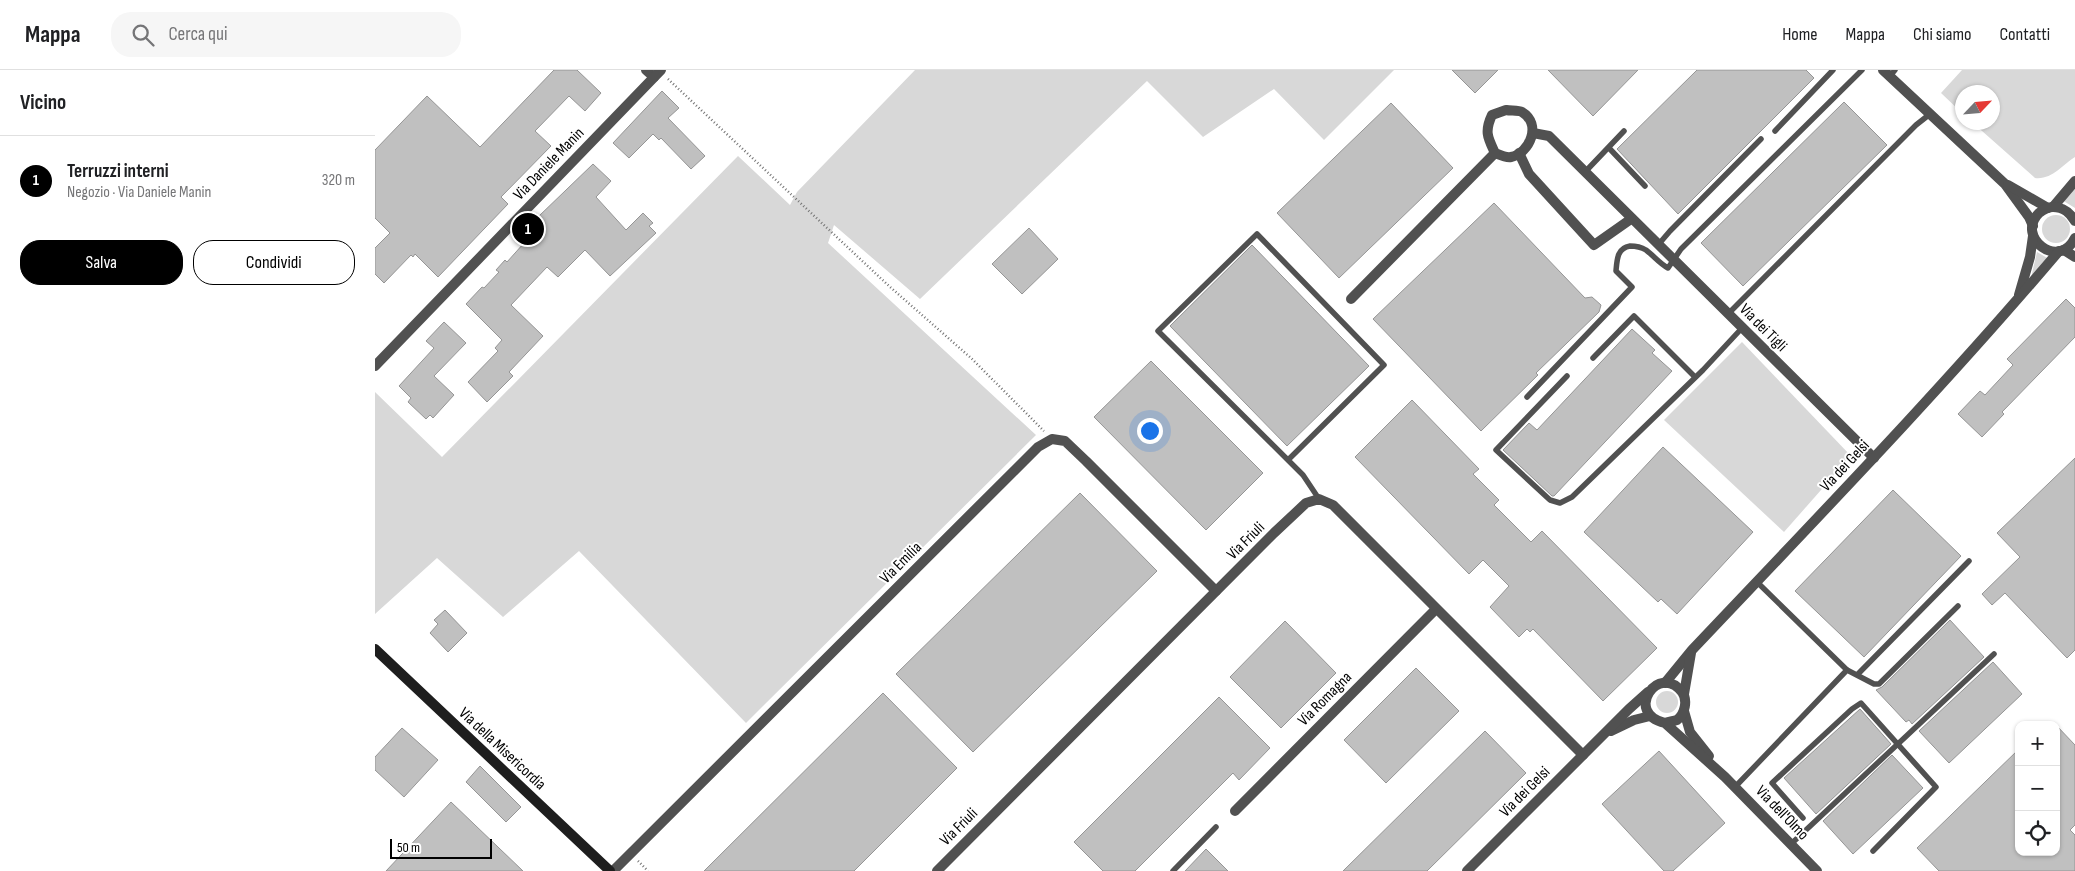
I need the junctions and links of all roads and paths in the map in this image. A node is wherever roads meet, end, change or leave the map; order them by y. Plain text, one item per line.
1 (1833, 70) edge
2 (1862, 70) edge
3 (655, 72) edge
4 (1889, 72) edge
5 (1930, 114) junction
6 (1624, 131) dead end
7 (1775, 131) dead end
8 (1533, 133) junction
9 (1761, 139) dead end
10 (1609, 148) junction
11 (1495, 153) junction
12 (1519, 153) junction
13 (1585, 172) junction
14 (2075, 181) edge
15 (2005, 184) junction
16 (1645, 186) dead end
17 (2051, 207) junction
18 (1631, 219) junction
19 (2075, 221) edge
20 (2033, 231) junction
21 (2075, 238) edge
22 (1658, 245) junction
23 (2061, 250) junction
24 (2075, 257) edge
25 (1674, 261) junction
26 (1351, 299) dead end
27 (2017, 300) junction
28 (1728, 314) junction
29 (1742, 328) junction
30 (1593, 358) dead end
31 (375, 366) edge
32 (1567, 376) dead end
33 (1695, 377) junction
34 (1527, 397) dead end
35 (1052, 439) junction
36 (1874, 458) junction
37 (1288, 460) junction
38 (1319, 499) junction
39 (1969, 561) dead end
40 (1757, 582) junction
41 (1216, 591) junction
42 (1958, 606) dead end
43 (1437, 609) junction
44 (375, 649) edge
45 (1692, 650) junction
46 (1994, 654) dead end
47 (1847, 670) junction
48 (1857, 674) junction
49 (1665, 682) junction
50 (1648, 692) junction
51 (1684, 694) junction
52 (1684, 711) junction
53 (1651, 716) junction
54 (1665, 723) junction
55 (1603, 735) junction
56 (1897, 744) junction
57 (1583, 756) junction
58 (1725, 776) junction
59 (1735, 787) junction
60 (1235, 811) dead end
61 (1803, 818) dead end
62 (1216, 827) dead end
63 (1791, 844) junction
64 (1873, 851) dead end
65 (611, 871) edge
66 (937, 871) edge
67 (1173, 871) edge
68 (1467, 871) edge
69 (1817, 871) edge

1 - 7 lane
2 - 25 lane
3 - 31 street, Via Daniele Manin
3 - 35 path
4 - 5 street
5 - 15 street
5 - 28 lane
6 - 10 lane
8 - 11 street
8 - 12 street
8 - 13 street, Via dei Tigli
9 - 22 lane
10 - 13 lane
10 - 16 lane
11 - 12 street
11 - 26 street
12 - 18 street
13 - 18 street, Via dei Tigli
14 - 17 street
15 - 17 street
15 - 20 street
17 - 19 street
17 - 20 street
18 - 22 street, Via dei Tigli
20 - 23 street
20 - 27 street
21 - 23 street, Via dei Gelsi
22 - 25 street, Via dei Tigli
23 - 24 street
23 - 27 street, Via dei Gelsi
25 - 28 street, Via dei Tigli
25 - 34 lane
27 - 36 street, Via dei Gelsi
28 - 29 street, Via dei Tigli
29 - 33 lane
29 - 36 street, Via dei Tigli
30 - 33 lane
32 - 33 lane
35 - 41 street
35 - 65 street, Via Emilia
36 - 40 street, Via dei Gelsi
37 - 37 lane
37 - 38 lane
38 - 41 street, Via Friuli
38 - 43 street
39 - 48 lane
40 - 45 street, Via dei Gelsi
40 - 47 lane
41 - 66 street, Via Friuli
42 - 48 lane
43 - 57 street
43 - 60 street, Via Romagna
44 - 65 street, Via della Misericordia
45 - 49 street, Via dei Gelsi
45 - 51 street
46 - 56 lane
47 - 48 lane
47 - 59 lane
49 - 50 street
49 - 51 street
50 - 53 street
50 - 55 street, Via dei Gelsi
51 - 52 street
52 - 54 street
52 - 58 street, Via dell'Olmo
53 - 54 street
53 - 55 street
54 - 58 street, Via dell'Olmo
55 - 57 street, Via dei Gelsi
56 - 61 lane
56 - 63 lane
56 - 64 lane
57 - 68 street, Via dei Gelsi
58 - 59 street, Via dell'Olmo
59 - 63 street, Via dell'Olmo
62 - 67 lane
63 - 69 street, Via dell'Olmo

